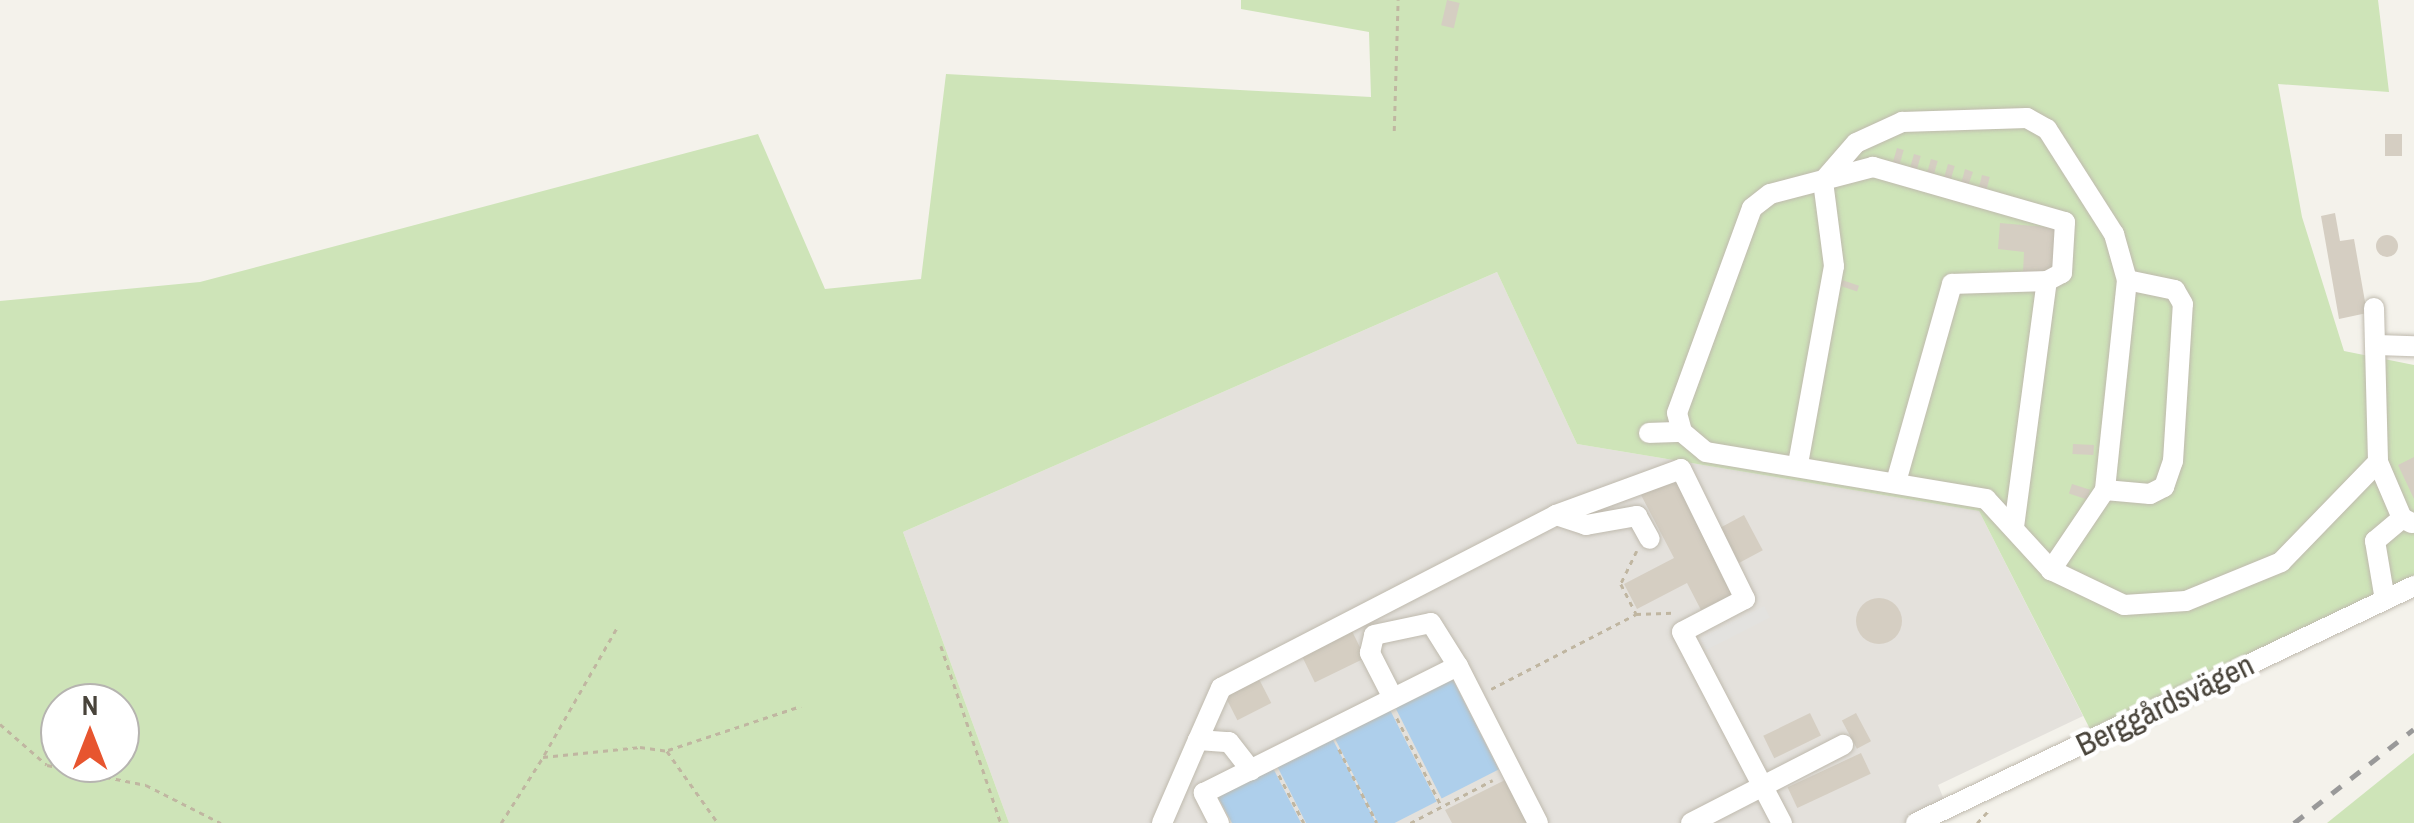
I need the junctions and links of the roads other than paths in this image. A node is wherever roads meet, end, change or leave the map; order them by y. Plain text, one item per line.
1 (1823, 180) junction
2 (2127, 280) junction
3 (2047, 281) junction
4 (2374, 308) dead end
5 (2377, 346) junction
6 (2414, 346) edge
7 (1682, 432) junction
8 (1649, 433) dead end
9 (2378, 462) junction
10 (1798, 464) junction
11 (1896, 482) junction
12 (2105, 490) junction
13 (1556, 515) junction
14 (2408, 521) edge
15 (2014, 527) junction
16 (1650, 540) road end
17 (2051, 570) junction
18 (2414, 586) edge
19 (2384, 600) junction
20 (1458, 666) junction
21 (1392, 703) junction
22 (1198, 740) junction
23 (1843, 745) dead end
24 (1251, 770) junction
25 (1762, 787) junction
26 (1162, 823) edge
27 (1219, 823) edge
28 (1538, 823) edge
29 (1691, 823) edge
30 (1782, 823) edge
31 (1916, 823) edge

1 - 2 street
1 - 3 street
1 - 7 street
1 - 10 street
2 - 12 street
2 - 12 street
3 - 11 street
3 - 15 street
4 - 5 street
5 - 6 street
5 - 9 street
7 - 8 street
7 - 10 street
9 - 14 street
9 - 17 street
10 - 11 street
11 - 15 street
12 - 17 street
13 - 16 street
13 - 22 street
13 - 25 street
14 - 19 street
15 - 17 street
18 - 19 street, Berggårdsvägen
19 - 31 street, Berggårdsvägen
20 - 21 street
20 - 21 street
20 - 28 street
21 - 24 street
22 - 24 street
22 - 26 street
23 - 25 street
24 - 27 street
25 - 29 street
25 - 30 street

